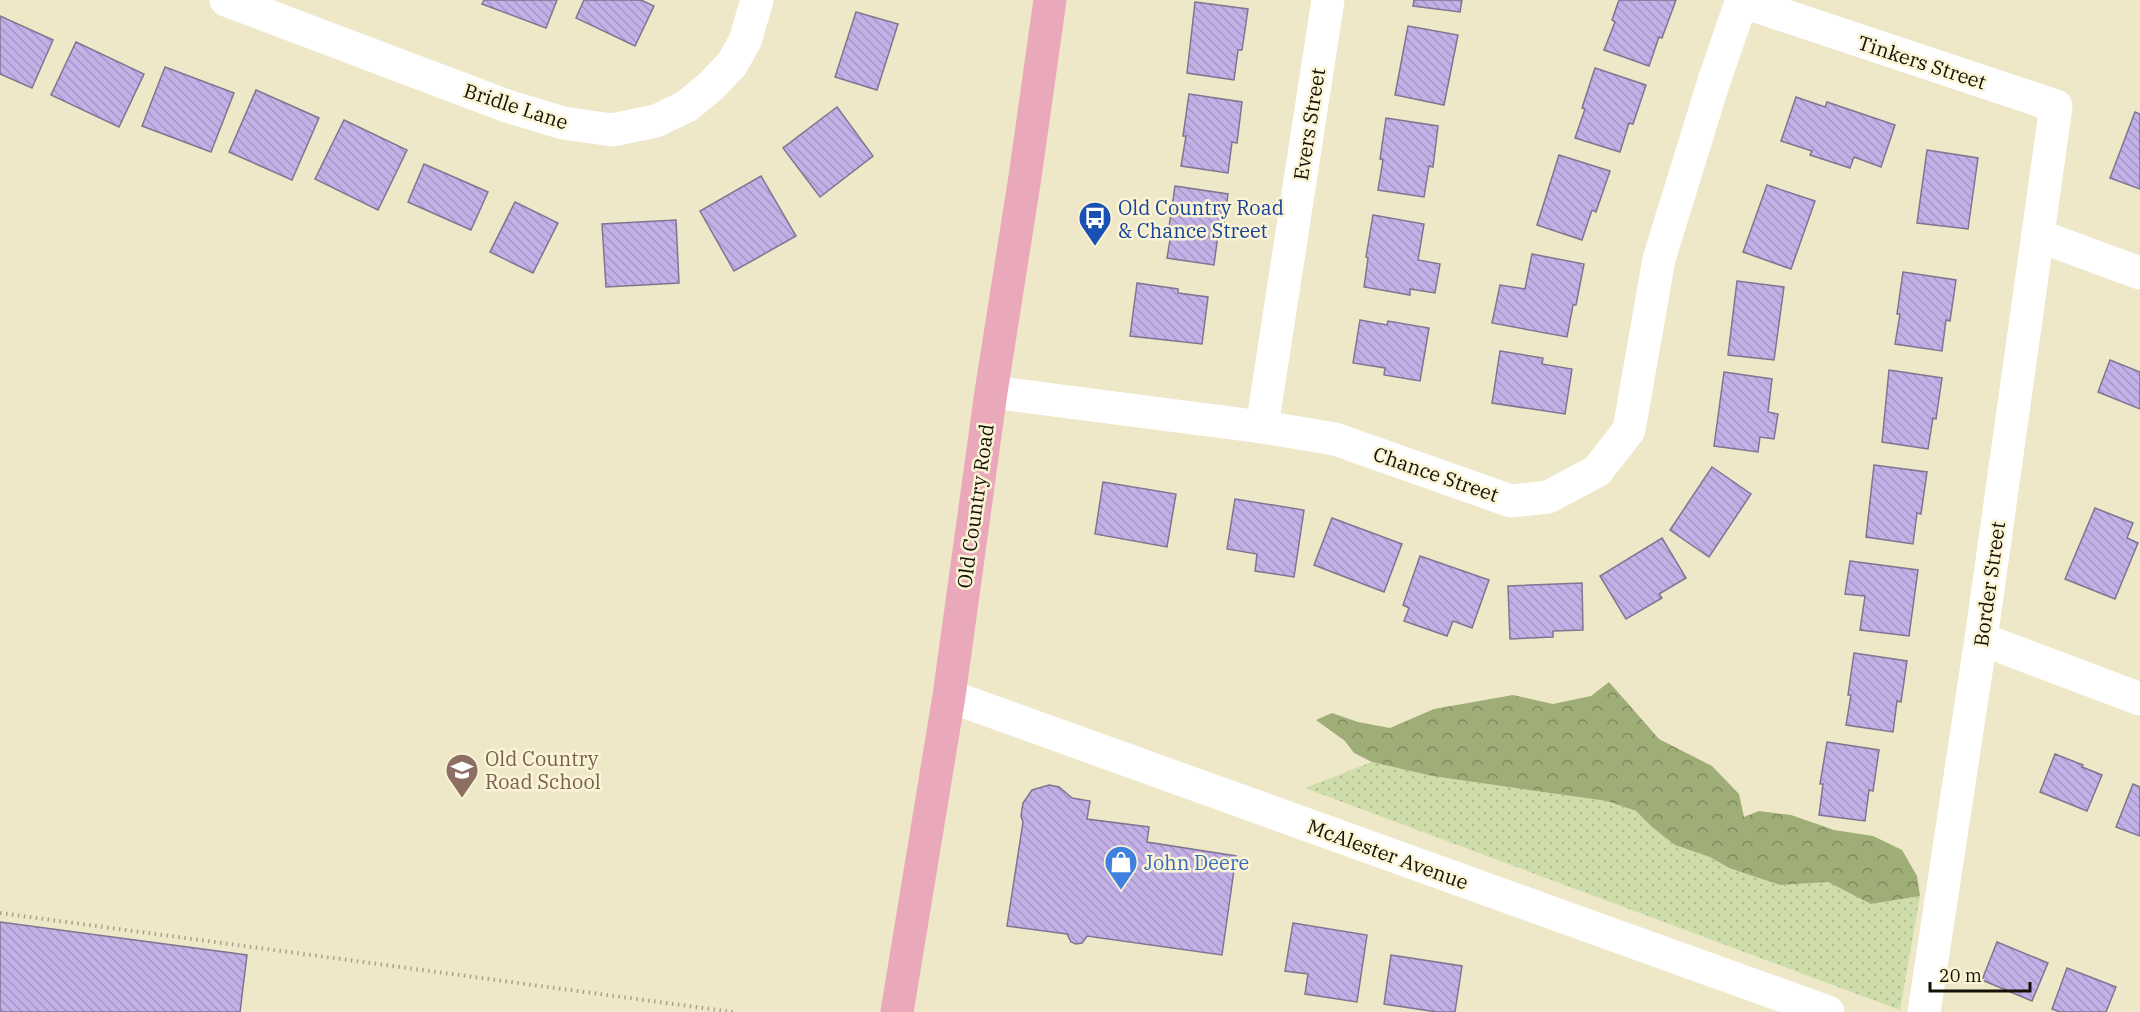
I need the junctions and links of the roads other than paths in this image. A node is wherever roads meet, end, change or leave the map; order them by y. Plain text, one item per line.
1 (226, 0) edge
2 (757, 0) edge
3 (1050, 0) edge
4 (1328, 0) edge
5 (1741, 1) edge
6 (2050, 155) joint
7 (2039, 236) junction
8 (2140, 273) edge
9 (992, 392) junction
10 (1262, 426) junction
11 (1981, 639) junction
12 (949, 696) junction
13 (2140, 699) edge
14 (897, 1012) edge
15 (1828, 1012) edge
16 (1924, 1012) edge

1 - 2 street, Bridle Lane
3 - 9 main road, Old Country Road
4 - 10 street, Evers Street
5 - 6 street, Tinkers Street
5 - 10 street, Chance Street
6 - 7 street, Border Street
7 - 8 street
7 - 11 street, Border Street
9 - 10 street, Chance Street
9 - 12 main road, Old Country Road
11 - 13 street
11 - 16 street, Border Street
12 - 14 main road, Old Country Road
12 - 15 street, McAlester Avenue

